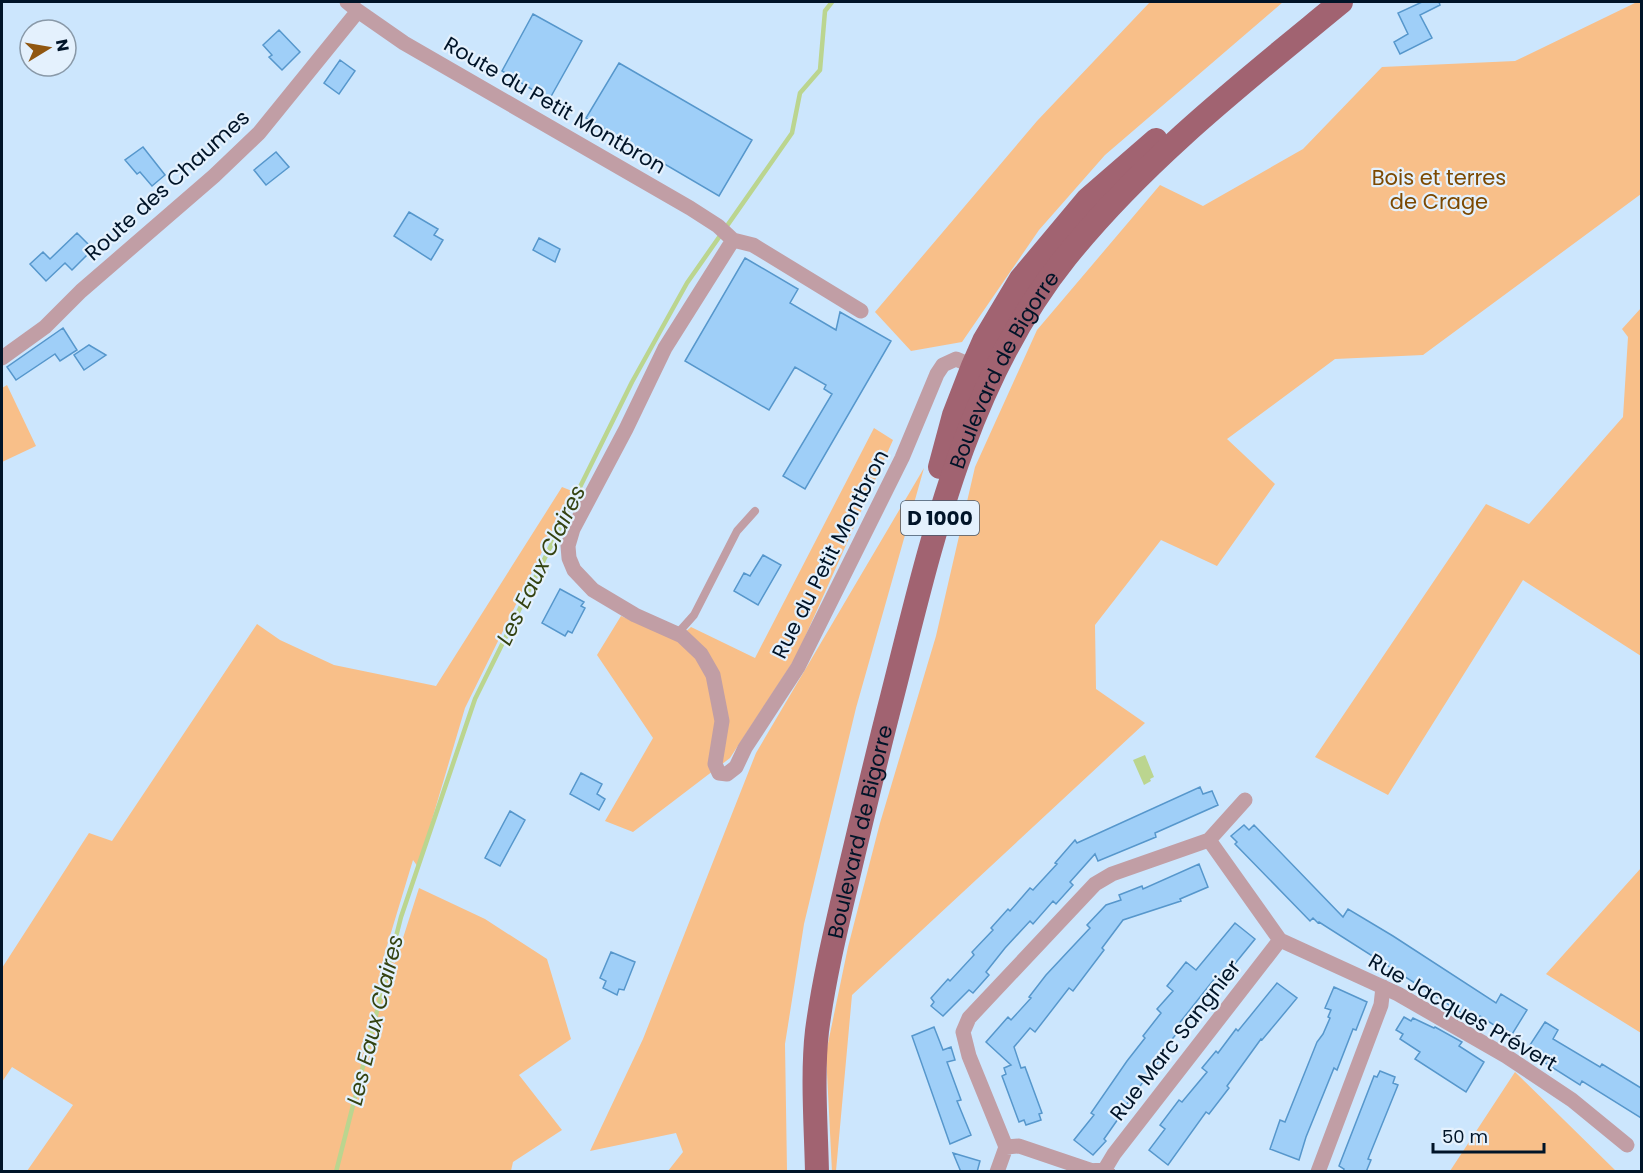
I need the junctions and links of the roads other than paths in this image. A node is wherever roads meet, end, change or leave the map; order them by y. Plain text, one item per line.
1 (1321, 2) edge
2 (1341, 2) edge
3 (353, 6) edge
4 (727, 234) junction
5 (861, 311) dead end
6 (2, 358) edge
7 (973, 366) junction
8 (755, 511) dead end
9 (677, 634) junction
10 (1245, 800) dead end
11 (1209, 840) junction
12 (1280, 940) junction
13 (1383, 987) junction
14 (1627, 1144) dead end
15 (1006, 1147) junction
16 (1107, 1170) edge
17 (806, 1172) edge
18 (818, 1172) edge
19 (997, 1172) edge
20 (1318, 1172) edge

1 - 7 main road, Boulevard de Bigorre / D 1000
2 - 18 main road, Boulevard de Bigorre / D 1000
3 - 4 street, Route du Petit Montbron
3 - 6 street, Route des Chaumes
4 - 5 street, Route du Petit Montbron
4 - 9 street
7 - 9 street, Rue du Petit Montbron
7 - 17 main road, Boulevard de Bigorre / D 1000
8 - 9 lane
10 - 11 street
11 - 12 street
11 - 15 street
12 - 13 street, Rue Jacques Prévert
12 - 16 street, Rue Marc Sangnier
13 - 14 street, Rue Jacques Prévert
13 - 20 street
15 - 16 street
15 - 19 street

